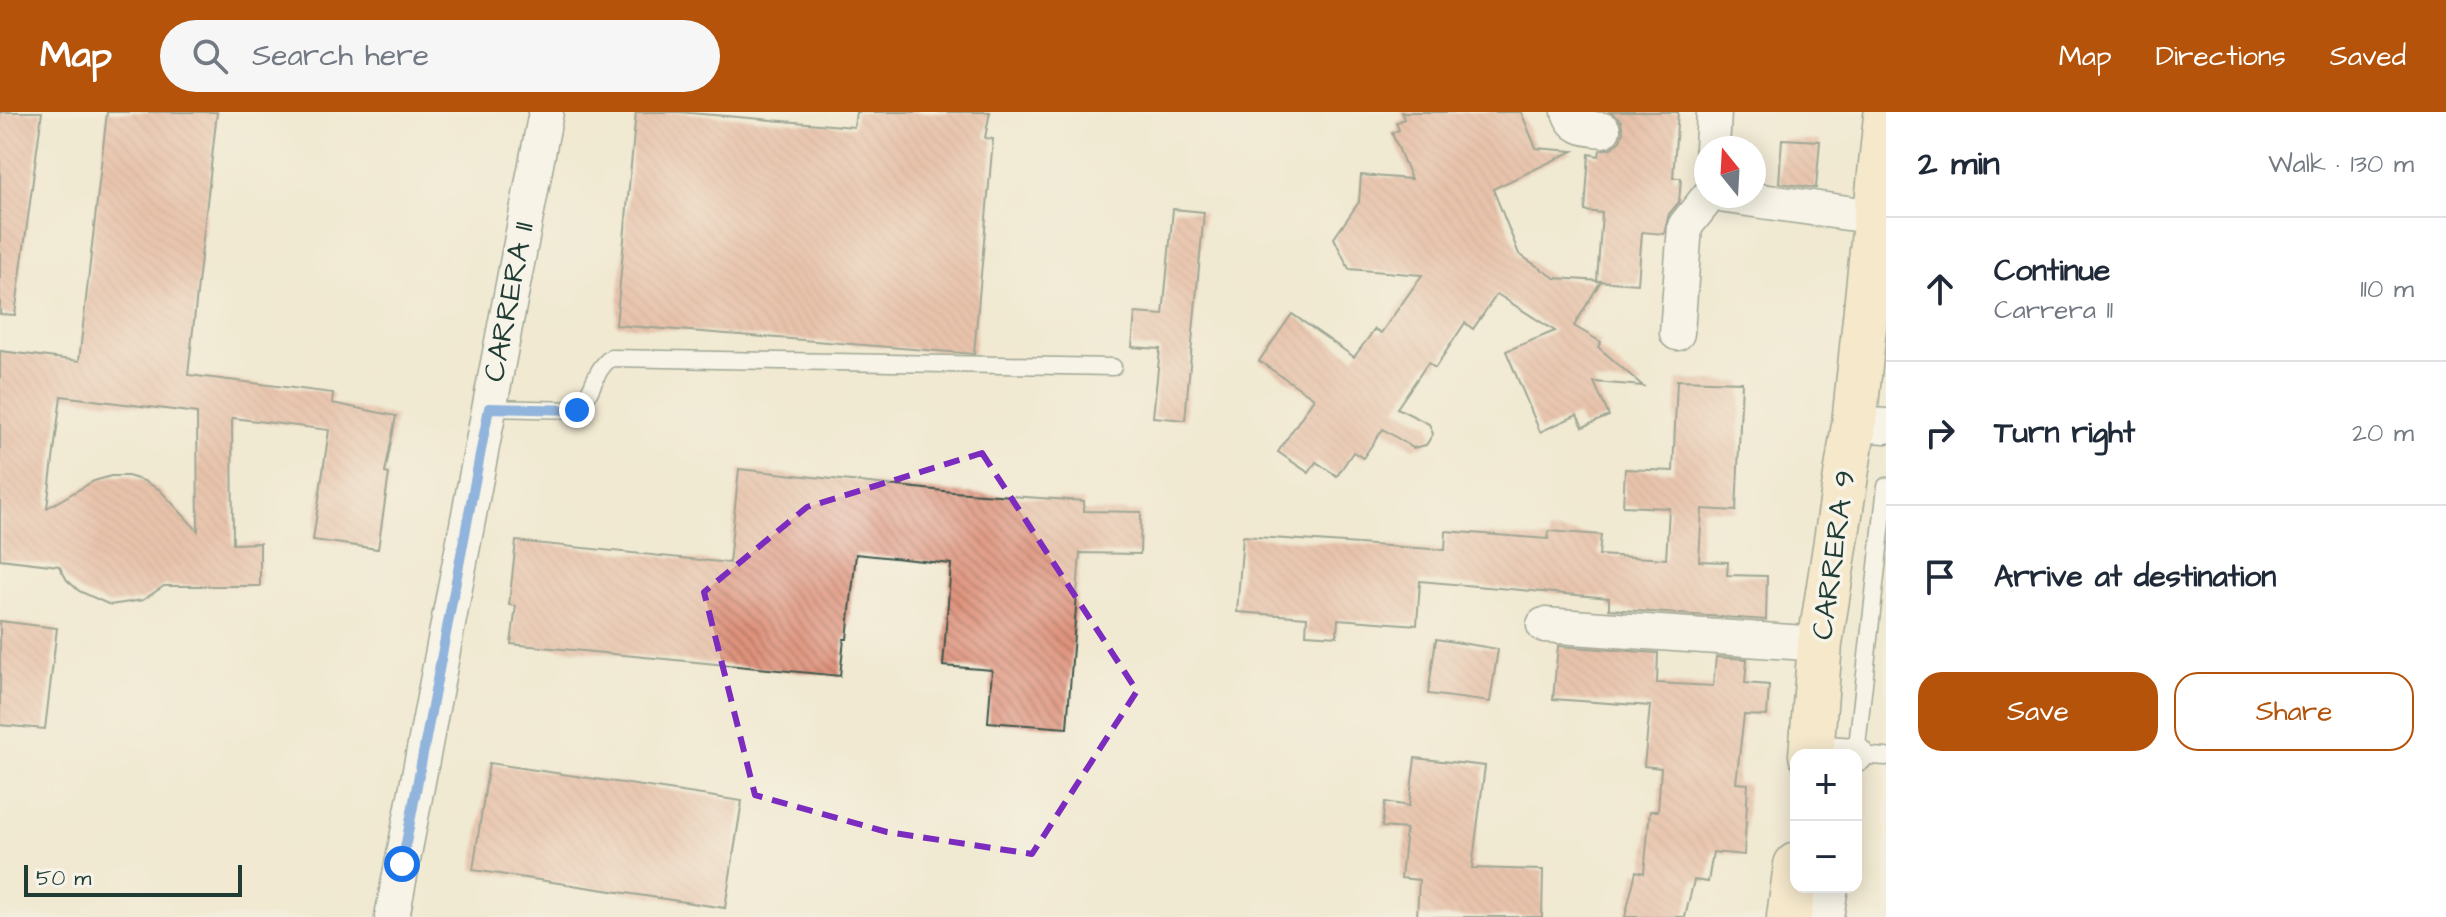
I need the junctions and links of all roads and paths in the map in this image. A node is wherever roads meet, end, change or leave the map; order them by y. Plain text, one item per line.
1 (546, 112) edge
2 (1569, 112) edge
3 (1714, 112) edge
4 (1886, 116) edge
5 (1603, 130) dead end
6 (1713, 136) edge
7 (1766, 202) edge
8 (1699, 208) edge
9 (1876, 217) junction
10 (1677, 333) dead end
11 (1113, 367) dead end
12 (489, 408) junction
13 (1870, 425) edge
14 (1886, 486) edge
15 (1544, 625) dead end
16 (1820, 644) junction
17 (1811, 749) edge
18 (1857, 749) edge
19 (1862, 755) edge
20 (1886, 757) edge
21 (1792, 893) edge
22 (1830, 893) edge
23 (392, 917) edge
24 (1789, 917) edge
25 (1826, 917) edge

1 - 12 street, CARRERA 11
2 - 5 street
3 - 6 street
4 - 9 main road, CARRERA 9
7 - 9 street
8 - 10 street
9 - 13 main road, CARRERA 9
11 - 12 lane
12 - 23 street, CARRERA 11
13 - 16 main road, CARRERA 9
14 - 18 lane
15 - 16 street
16 - 17 main road, CARRERA 9
19 - 20 lane
21 - 24 main road
22 - 25 street

